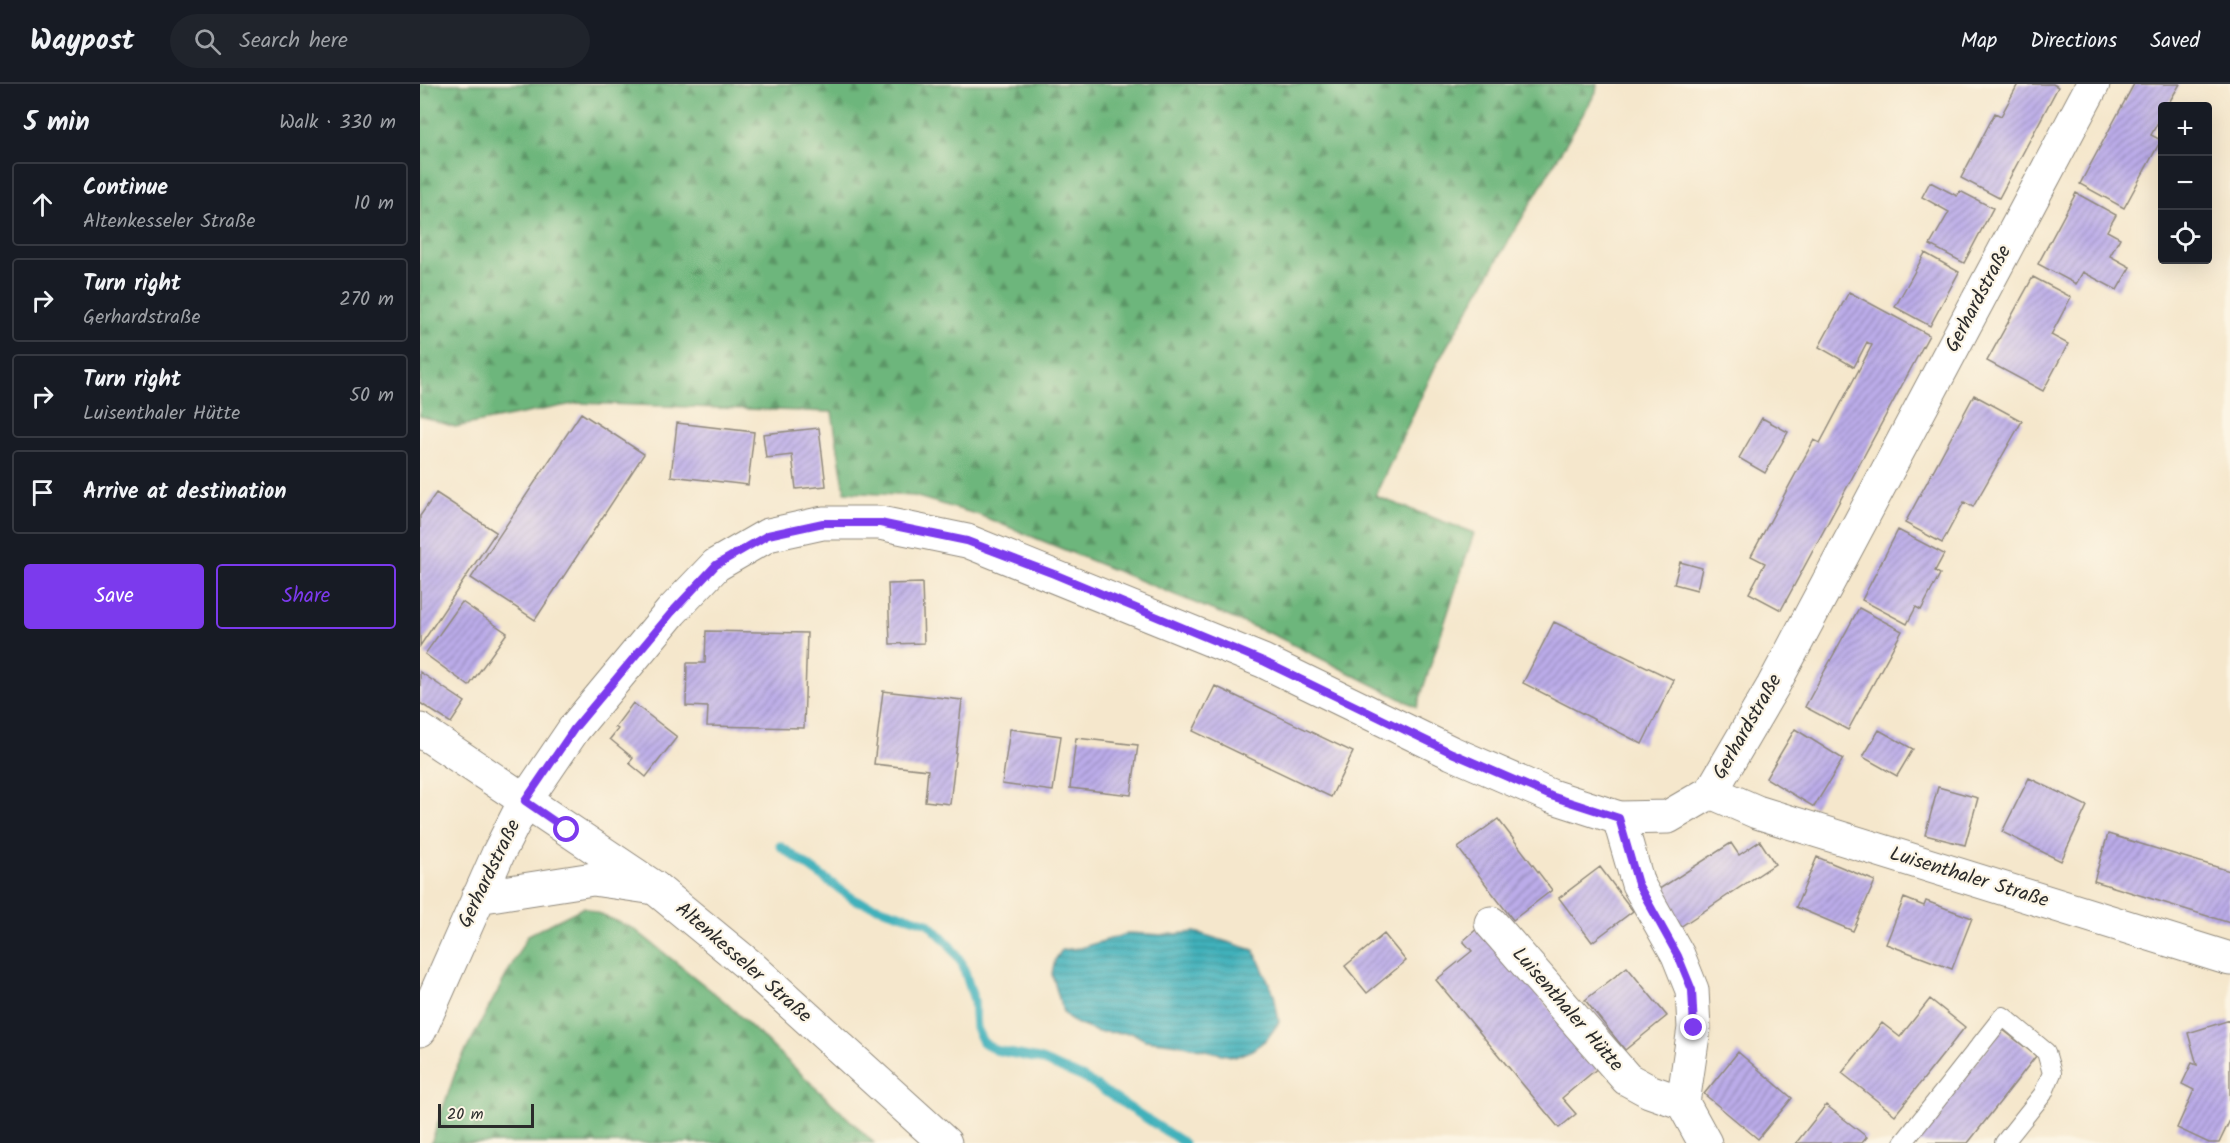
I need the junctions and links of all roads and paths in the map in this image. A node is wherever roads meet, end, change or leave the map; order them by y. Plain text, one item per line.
1 (2094, 84) edge
2 (420, 730) edge
3 (1711, 792) junction
4 (525, 801) junction
5 (1619, 818) junction
6 (655, 888) junction
7 (478, 897) junction
8 (1491, 922) dead end
9 (2230, 959) edge
10 (420, 1030) edge
11 (1683, 1102) junction
12 (945, 1143) edge
13 (1705, 1143) edge
14 (1903, 1143) edge
15 (2004, 1143) edge

1 - 3 street, Gerhardstraße
2 - 4 street, Altenkesseler Straße
3 - 5 street, Gerhardstraße
3 - 9 street, Luisenthaler Straße
4 - 5 street, Gerhardstraße
4 - 6 street, Altenkesseler Straße
4 - 7 street, Gerhardstraße
5 - 11 street
6 - 7 street
6 - 12 street, Altenkesseler Straße
7 - 10 street, Gerhardstraße
8 - 11 street, Luisenthaler Hütte
11 - 13 street
14 - 15 lane

